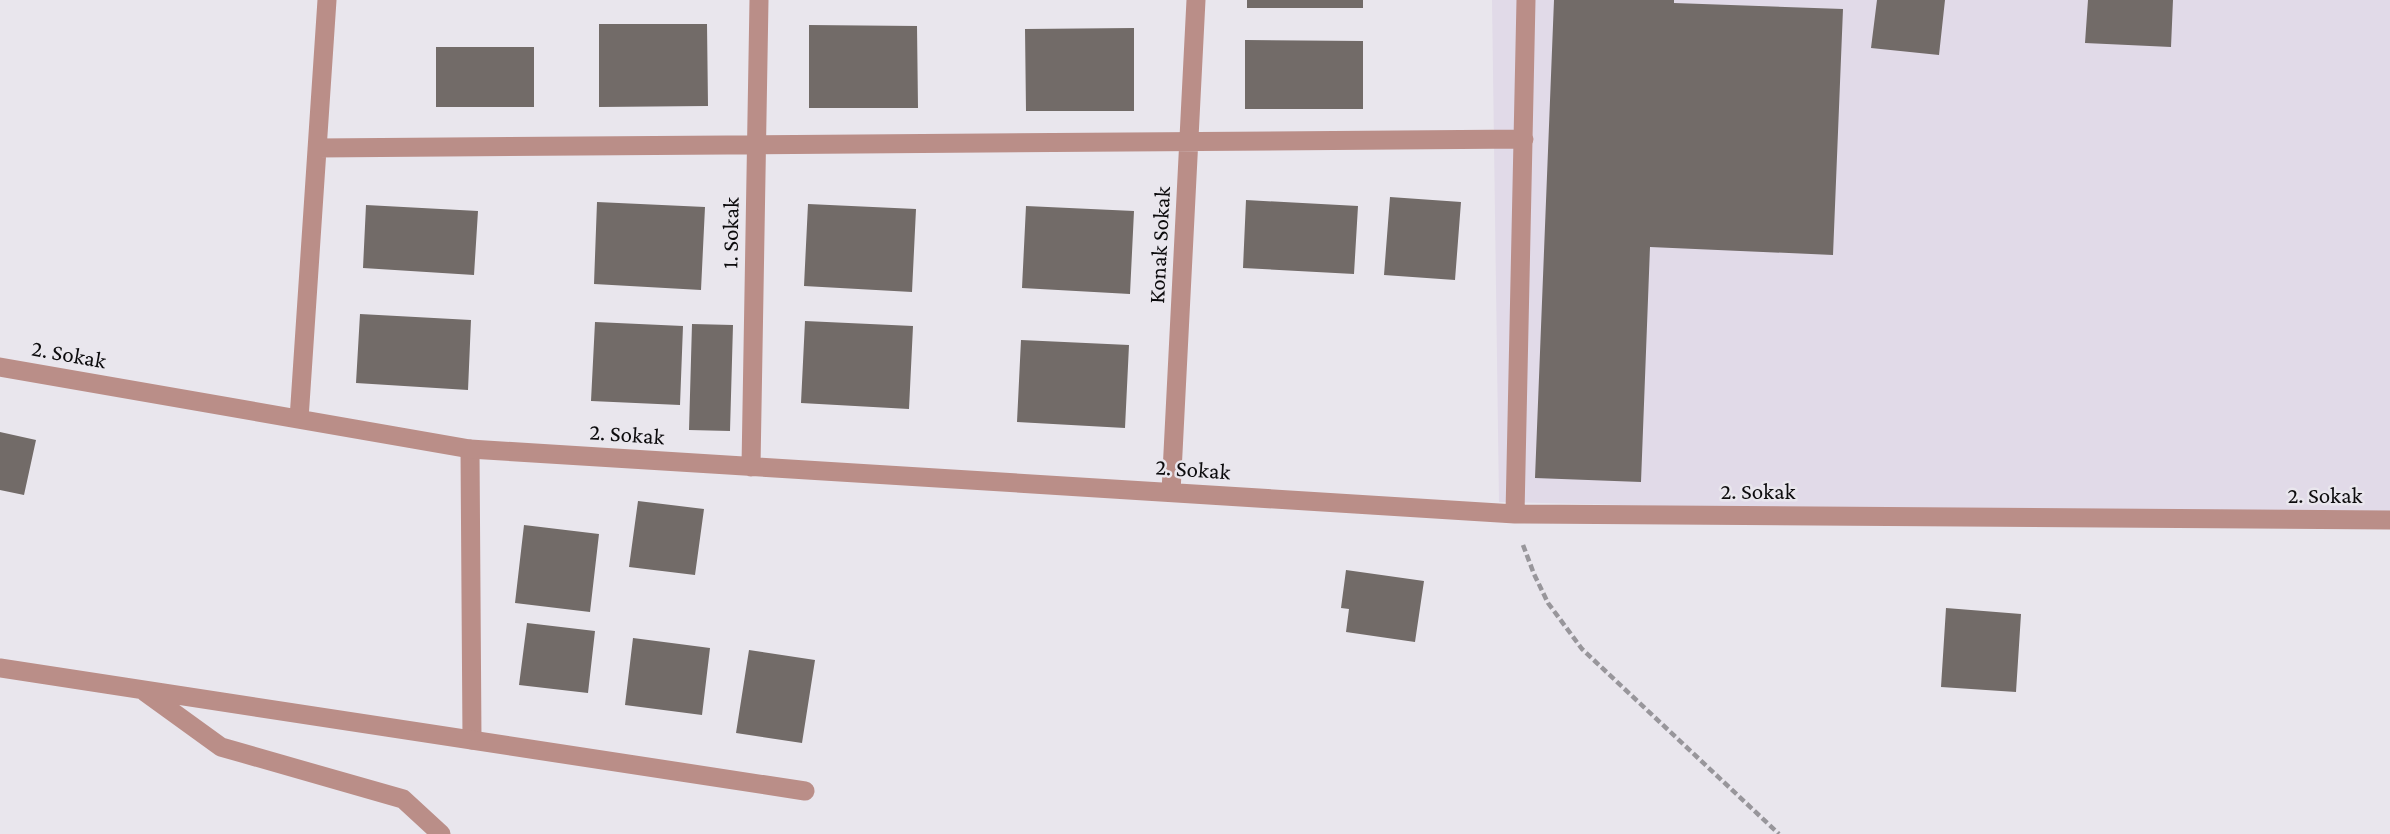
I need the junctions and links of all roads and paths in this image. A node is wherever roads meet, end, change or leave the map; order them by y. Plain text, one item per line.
1 (327, 0) edge
2 (759, 0) edge
3 (1196, 0) edge
4 (1526, 0) edge
5 (1524, 139) junction
6 (1189, 141) junction
7 (756, 145) junction
8 (317, 148) junction
9 (0, 367) edge
10 (299, 419) junction
11 (470, 449) junction
12 (751, 467) junction
13 (1171, 492) junction
14 (1515, 514) junction
15 (2390, 520) edge
16 (0, 668) edge
17 (142, 690) junction
18 (472, 740) junction
19 (805, 791) dead end
20 (441, 834) edge
21 (1779, 834) edge

1 - 8 street
2 - 7 street, 1. Sokak
3 - 6 street, Konak Sokak
4 - 5 street
5 - 6 street
5 - 14 street
6 - 7 street
6 - 13 street, Konak Sokak
7 - 8 street
7 - 12 street, 1. Sokak
8 - 10 street
9 - 10 street, 2. Sokak
10 - 11 street, 2. Sokak
11 - 12 street, 2. Sokak
11 - 18 street
12 - 13 street, 2. Sokak
13 - 14 street, 2. Sokak
14 - 15 street, 2. Sokak
14 - 21 path
16 - 17 street
17 - 18 street
17 - 20 street
18 - 19 street

